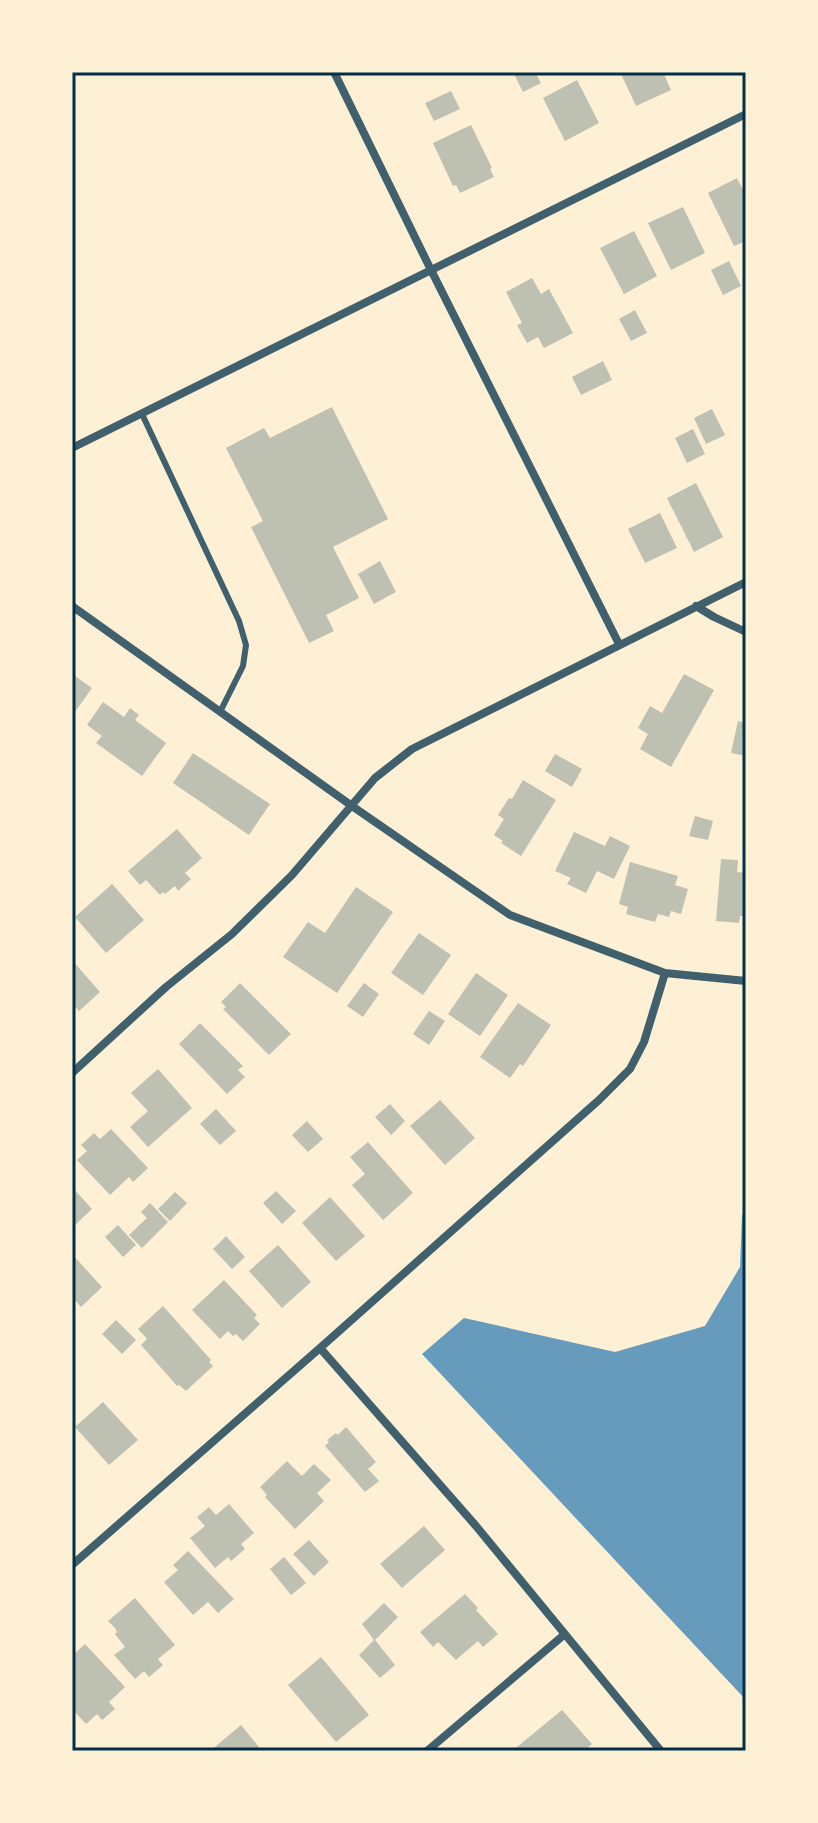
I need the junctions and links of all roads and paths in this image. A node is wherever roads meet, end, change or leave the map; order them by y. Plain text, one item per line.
1 (334, 72) edge
2 (746, 114) edge
3 (431, 270) junction
4 (142, 414) junction
5 (72, 448) edge
6 (746, 582) edge
7 (72, 606) edge
8 (696, 606) junction
9 (746, 632) edge
10 (619, 644) junction
11 (220, 712) junction
12 (352, 806) junction
13 (665, 973) junction
14 (746, 981) edge
15 (72, 1073) edge
16 (320, 1348) junction
17 (72, 1565) edge
18 (565, 1634) junction
19 (427, 1751) edge
20 (661, 1751) edge

1 - 3 street
2 - 3 street
3 - 4 street
3 - 10 street
4 - 5 street
4 - 11 lane
6 - 8 street
7 - 11 street
8 - 9 street
8 - 10 street
10 - 12 street
11 - 12 street
12 - 13 street
12 - 15 street
13 - 14 street
13 - 16 street
16 - 17 street
16 - 18 street
18 - 19 street
18 - 20 street

